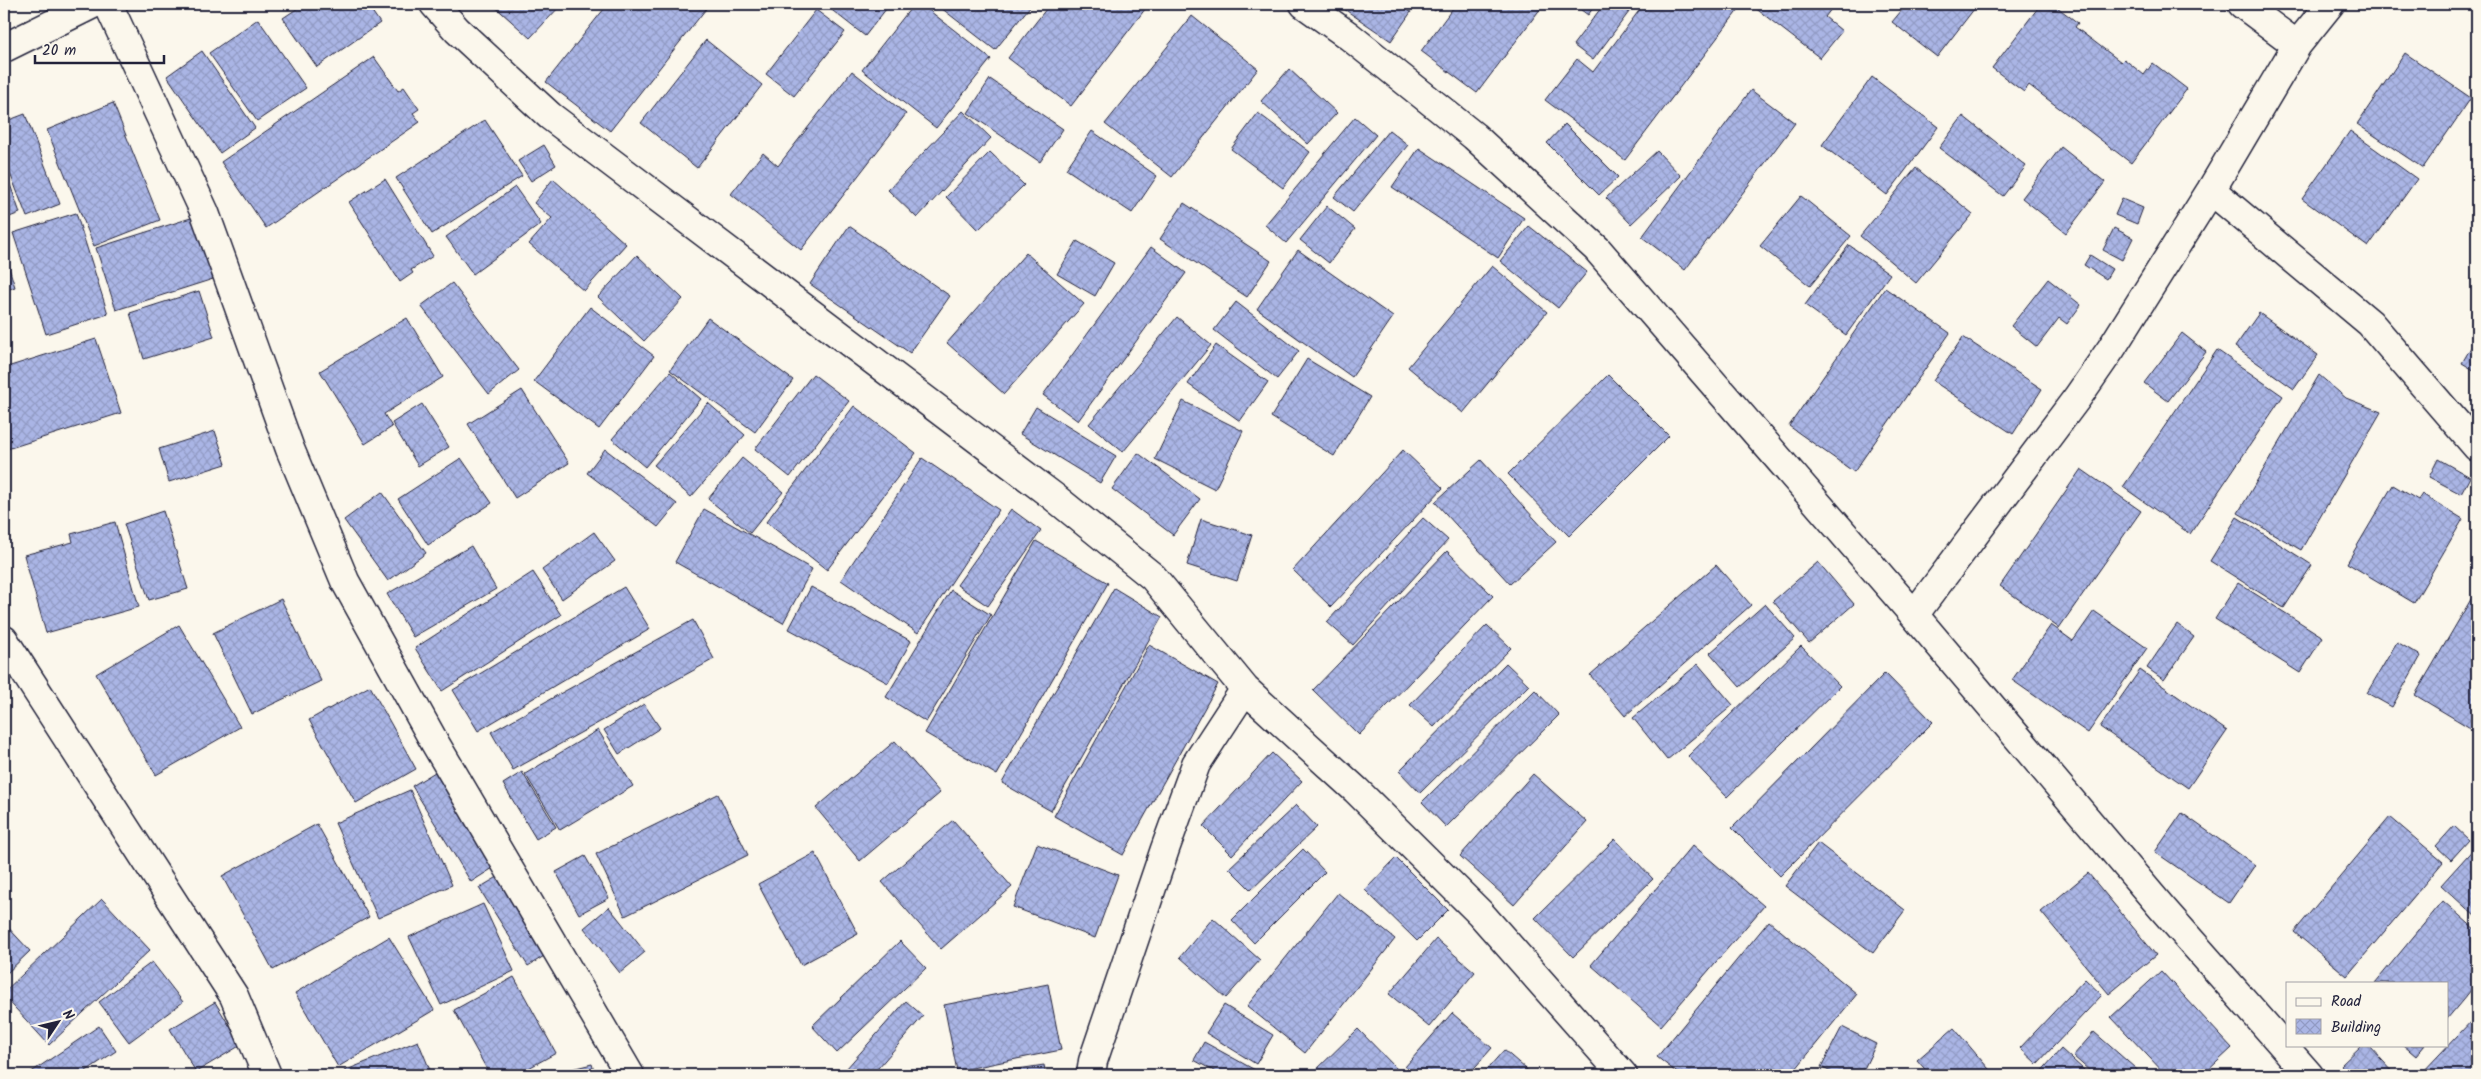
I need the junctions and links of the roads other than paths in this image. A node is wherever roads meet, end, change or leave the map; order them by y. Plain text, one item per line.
1 (93, 4) edge
2 (108, 4) edge
3 (434, 4) edge
4 (1304, 4) edge
5 (2242, 4) edge
6 (2330, 4) edge
7 (2297, 45) junction
8 (4, 48) edge
9 (2211, 190) junction
10 (2477, 447) edge
11 (1914, 615) junction
12 (4, 640) edge
13 (1245, 689) junction
14 (266, 1075) edge
15 (630, 1075) edge
16 (1091, 1075) edge
17 (1623, 1075) edge
18 (2309, 1075) edge

1 - 8 street
2 - 15 street
3 - 13 street
4 - 11 street
5 - 7 street
6 - 7 street
7 - 9 street
9 - 10 street
9 - 11 street
11 - 18 street
12 - 14 street
13 - 16 street
13 - 17 street

